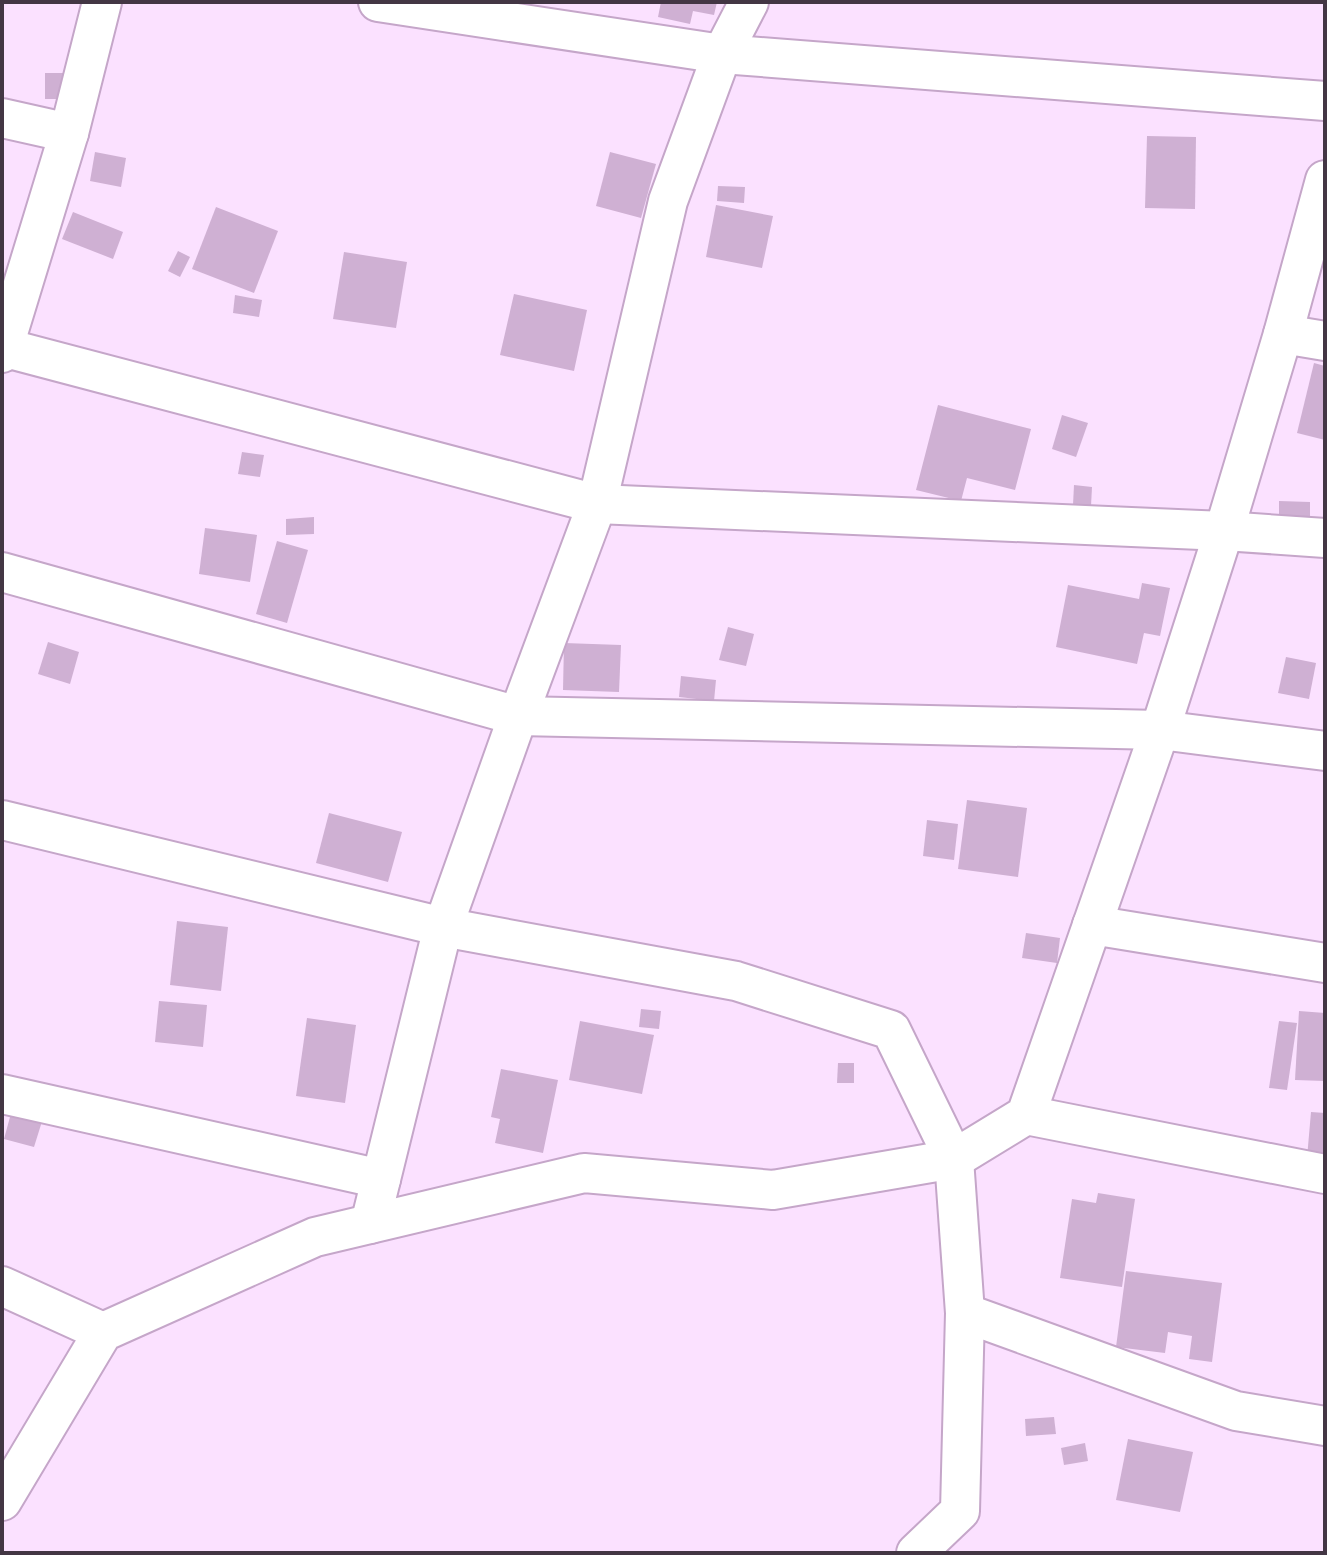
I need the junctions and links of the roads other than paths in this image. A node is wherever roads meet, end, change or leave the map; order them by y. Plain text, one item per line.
1 (102, 2) edge
2 (378, 2) edge
3 (749, 2) edge
4 (722, 54) junction
5 (1325, 101) edge
6 (2, 118) edge
7 (69, 133) junction
8 (1325, 180) edge
9 (1283, 334) junction
10 (1325, 341) edge
11 (3, 349) edge
12 (597, 504) junction
13 (1224, 531) junction
14 (1325, 538) edge
15 (2, 572) edge
16 (518, 716) junction
17 (1160, 730) junction
18 (1325, 751) edge
19 (2, 820) edge
20 (1092, 925) junction
21 (443, 927) junction
22 (1325, 963) edge
23 (2, 1094) edge
24 (1026, 1115) junction
25 (954, 1159) junction
26 (1325, 1174) edge
27 (381, 1179) junction
28 (370, 1224) junction
29 (2, 1286) edge
30 (965, 1313) junction
31 (103, 1332) junction
32 (1325, 1426) edge
33 (2, 1501) edge
34 (916, 1553) edge

1 - 7 street
2 - 4 street
3 - 4 street
4 - 5 street
4 - 12 street
6 - 7 street
7 - 11 street
8 - 9 street
9 - 10 street
9 - 13 street
11 - 12 street
12 - 13 street
12 - 16 street
13 - 14 street
13 - 17 street
15 - 16 street
16 - 17 street
16 - 21 street
17 - 18 street
17 - 20 street
19 - 21 street
20 - 22 street
20 - 24 street
21 - 25 street
21 - 27 street
23 - 27 street
24 - 25 street
24 - 26 street
25 - 28 street
25 - 30 street
27 - 28 street
28 - 31 street
29 - 31 street
30 - 32 street
30 - 34 street
31 - 33 street

